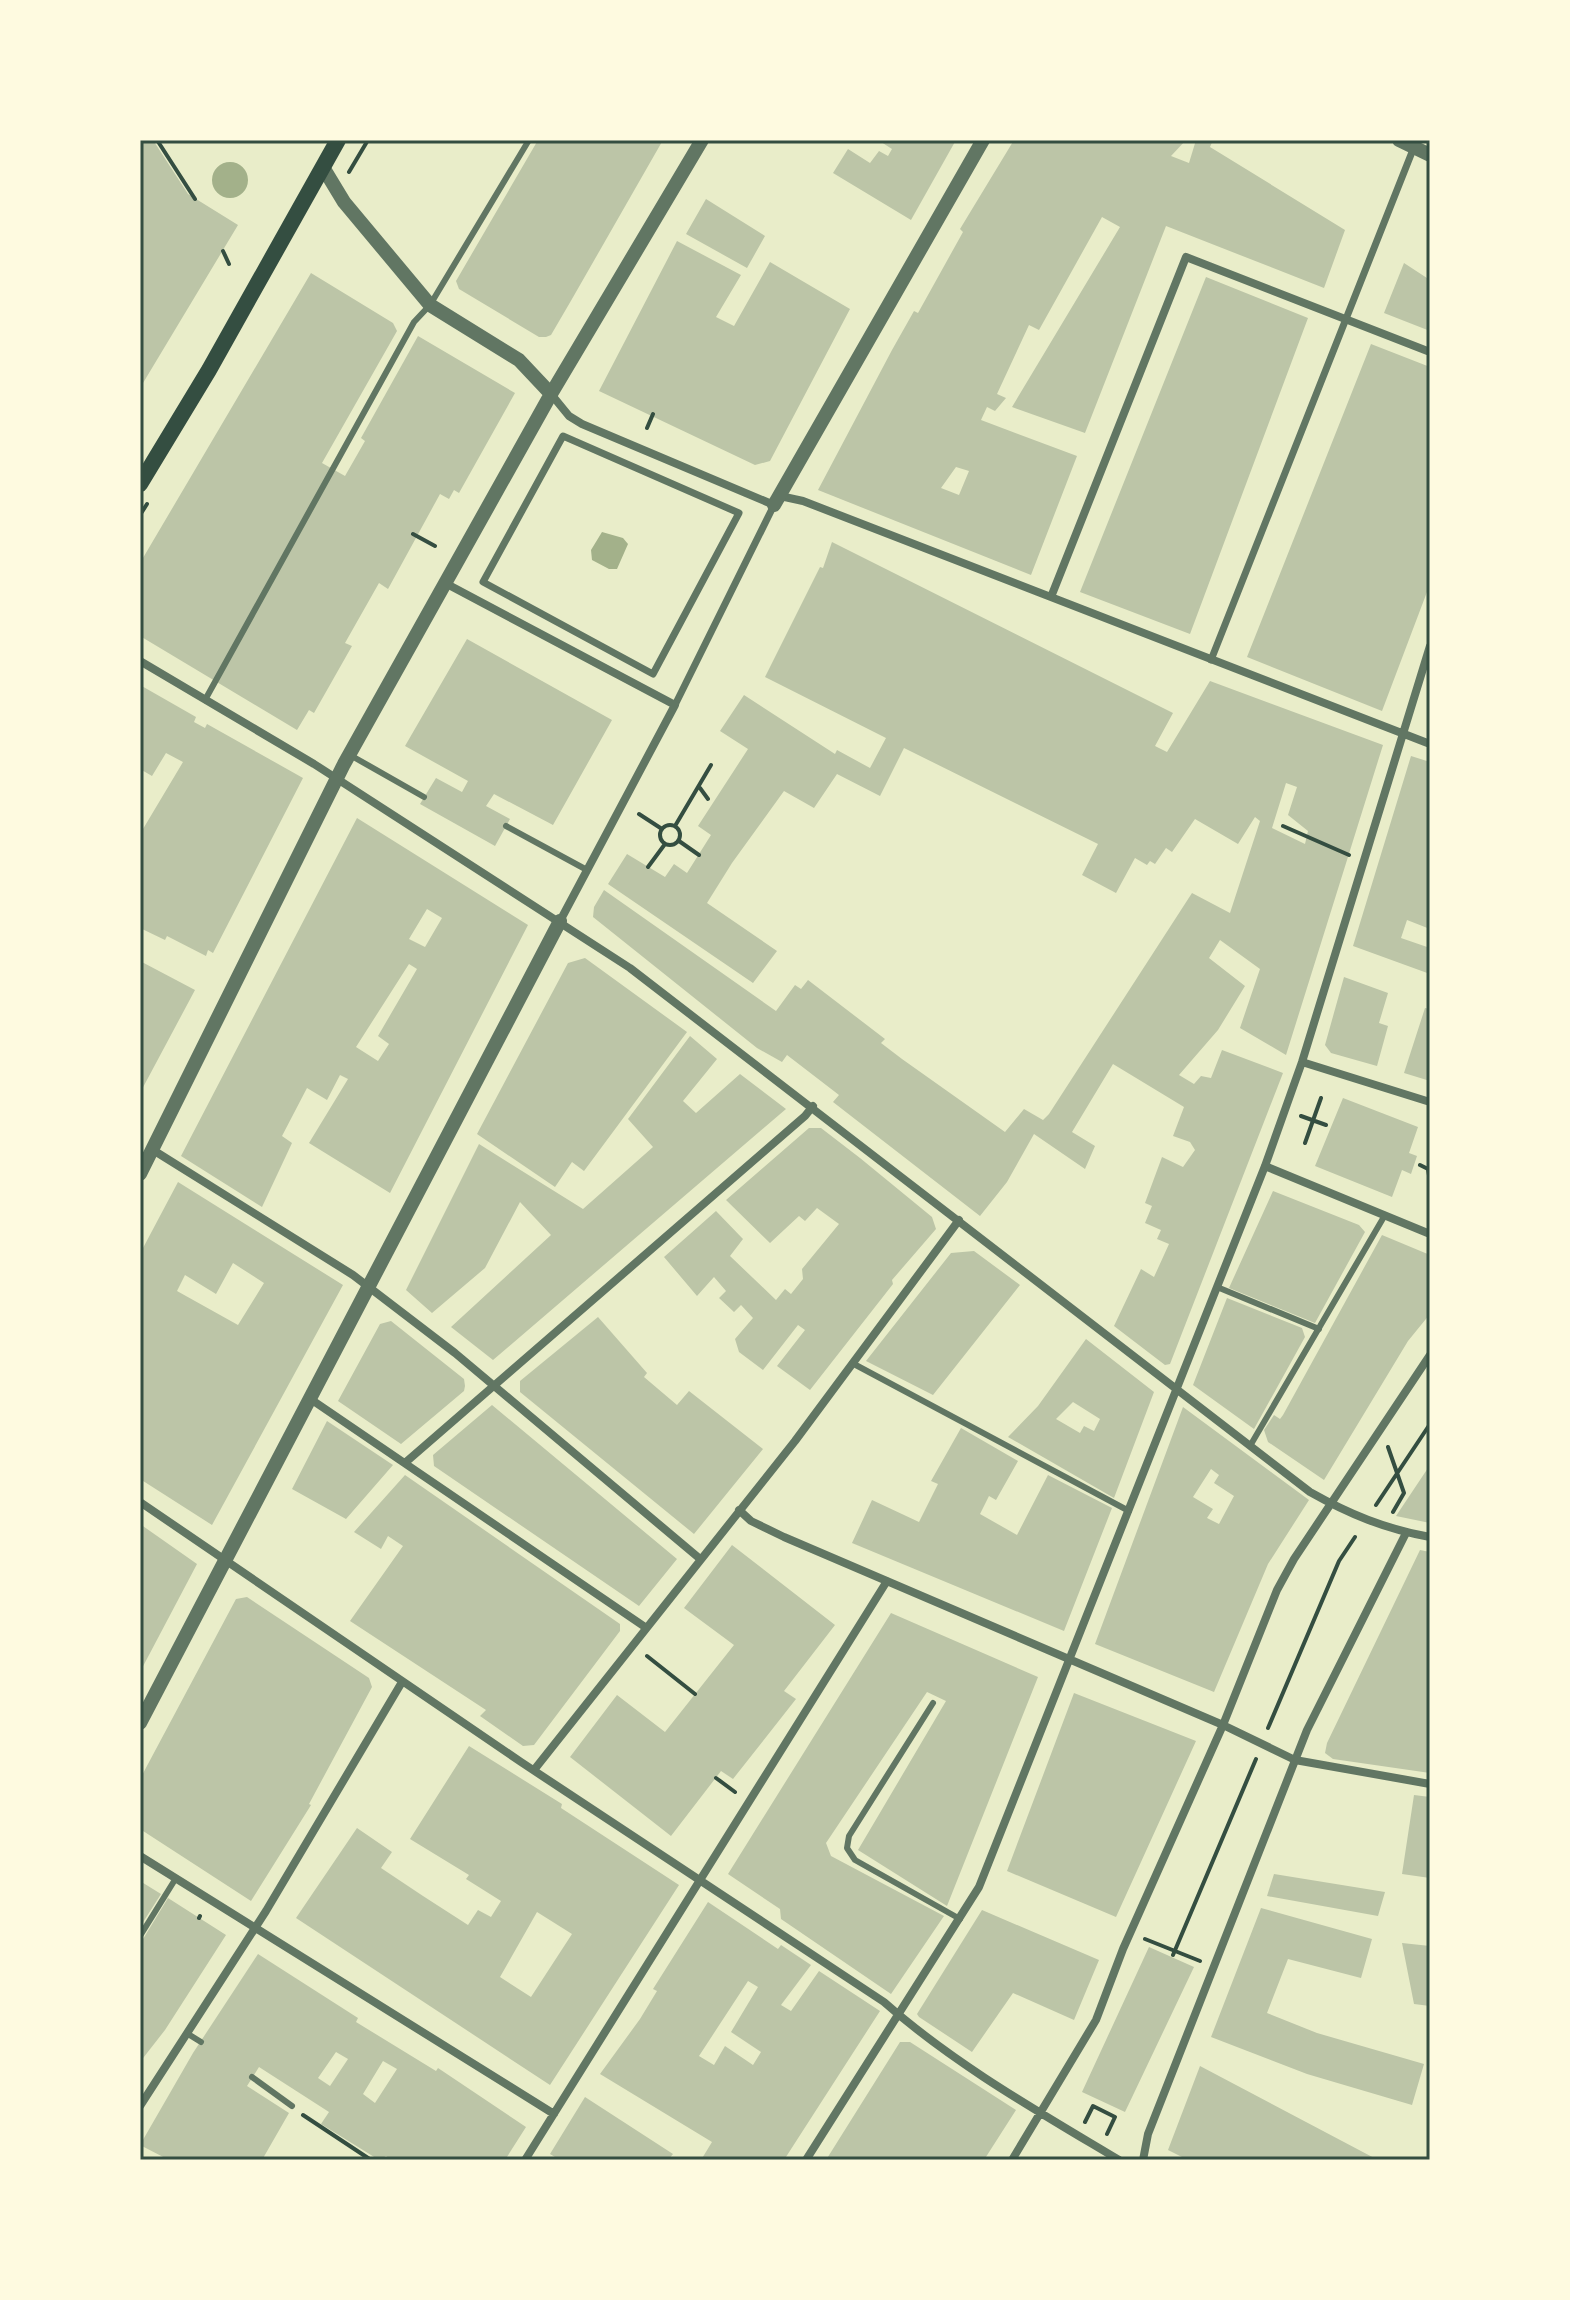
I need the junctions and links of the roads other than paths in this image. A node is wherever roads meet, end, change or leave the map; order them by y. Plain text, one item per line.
1 (338, 140) edge
2 (529, 140) edge
3 (702, 140) edge
4 (983, 140) edge
5 (1399, 140) edge
6 (1416, 144) edge
7 (1430, 155) edge
8 (324, 169) junction
9 (430, 305) junction
10 (1346, 319) junction
11 (1430, 352) edge
12 (551, 394) junction
13 (140, 484) edge
14 (777, 501) junction
15 (483, 582) joint
16 (445, 583) junction
17 (1051, 597) junction
18 (1430, 646) edge
19 (1211, 660) junction
20 (140, 661) edge
21 (205, 700) junction
22 (675, 705) junction
23 (1402, 733) junction
24 (1430, 744) edge
25 (350, 755) junction
26 (336, 779) junction
27 (424, 797) dead end
28 (506, 826) dead end
29 (587, 870) junction
30 (560, 921) junction
31 (1302, 1062) junction
32 (1430, 1102) edge
33 (813, 1106) junction
34 (153, 1150) junction
35 (1265, 1166) junction
36 (140, 1174) edge
37 (1385, 1215) junction
38 (959, 1220) junction
39 (1430, 1234) edge
40 (368, 1287) junction
41 (1217, 1287) junction
42 (1319, 1329) junction
43 (1430, 1355) edge
44 (852, 1363) junction
45 (493, 1385) junction
46 (1175, 1389) junction
47 (309, 1398) junction
48 (1250, 1446) junction
49 (406, 1462) junction
50 (140, 1502) edge
51 (1332, 1506) junction
52 (739, 1510) junction
53 (1129, 1511) junction
54 (1406, 1533) junction
55 (1430, 1537) edge
56 (699, 1558) junction
57 (225, 1560) junction
58 (887, 1581) junction
59 (645, 1627) junction
60 (1071, 1660) junction
61 (402, 1682) junction
62 (933, 1703) dead end
63 (140, 1723) edge
64 (1223, 1725) junction
65 (1295, 1760) junction
66 (534, 1770) junction
67 (1430, 1784) edge
68 (140, 1856) edge
69 (176, 1878) junction
70 (701, 1879) junction
71 (960, 1919) junction
72 (254, 1927) junction
73 (140, 1936) edge
74 (898, 2013) junction
75 (188, 2034) junction
76 (201, 2042) dead end
77 (252, 2077) dead end
78 (140, 2106) edge
79 (292, 2106) road end
80 (554, 2114) junction
81 (1043, 2114) junction
82 (525, 2160) edge
83 (806, 2160) edge
84 (1012, 2160) edge
85 (1119, 2160) edge
86 (1143, 2160) edge

1 - 8 main road
2 - 9 lane
3 - 12 street
4 - 14 street
5 - 6 street
6 - 7 street
6 - 10 street
8 - 9 street
8 - 13 main road
9 - 12 street
9 - 21 lane
10 - 11 street
10 - 17 street
10 - 19 street
12 - 14 street
12 - 16 street
14 - 17 street
14 - 22 street
15 - 15 street
16 - 22 street
16 - 25 street
17 - 19 street
18 - 23 street
19 - 23 street
20 - 21 street
21 - 26 street
22 - 29 street
23 - 24 street
23 - 31 street
25 - 26 street
25 - 27 lane
26 - 30 street
26 - 34 street
28 - 29 lane
29 - 30 street
30 - 33 street
30 - 40 street
31 - 32 street
31 - 35 street
33 - 38 street
33 - 45 street
34 - 36 street
34 - 40 street
35 - 37 street
35 - 41 street
37 - 39 street
37 - 42 lane
38 - 44 street
38 - 46 street
40 - 45 street
40 - 47 street
41 - 42 lane
41 - 46 street
42 - 48 lane
43 - 51 street
44 - 52 street
44 - 53 lane
45 - 49 street
45 - 56 street
46 - 48 street
46 - 53 street
47 - 49 street
47 - 57 street
48 - 51 street
49 - 59 street
50 - 57 street
51 - 54 street
51 - 64 street
52 - 56 street
52 - 58 street
53 - 60 street
54 - 55 street
54 - 65 street
56 - 59 street
57 - 61 street
57 - 63 street
58 - 60 street
58 - 70 street
59 - 66 street
60 - 64 street
60 - 71 street
61 - 66 street
61 - 72 street
62 - 71 lane
64 - 65 street
64 - 81 street
65 - 67 street
65 - 86 street
66 - 70 street
68 - 69 street
69 - 72 street
69 - 73 lane
70 - 74 street
70 - 80 street
71 - 74 street
72 - 75 street
72 - 80 street
74 - 81 street
74 - 83 street
75 - 76 lane
75 - 78 street
77 - 79 lane
80 - 82 street
81 - 84 street
81 - 85 street

